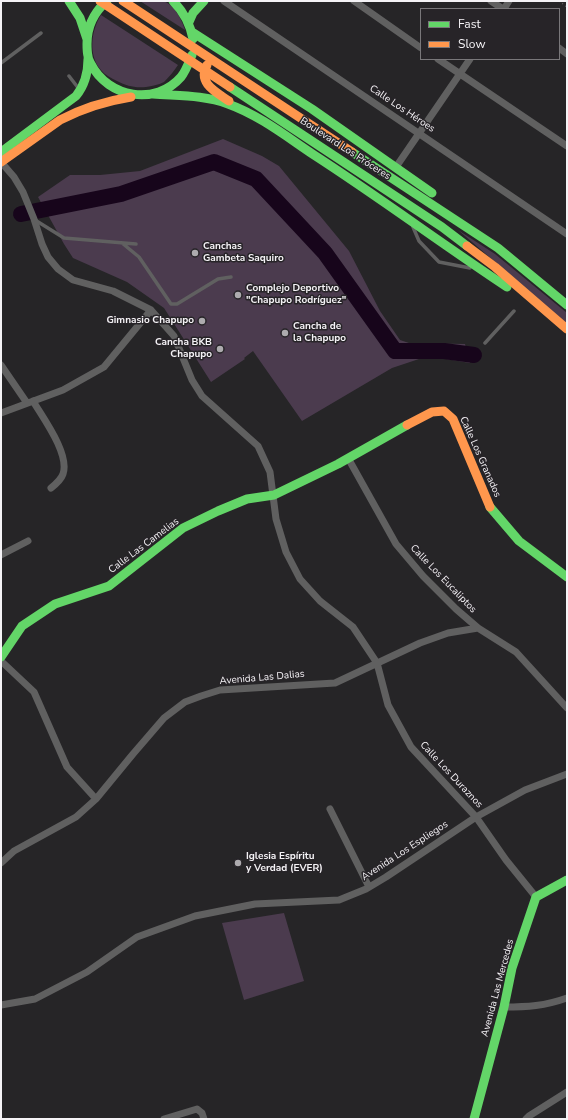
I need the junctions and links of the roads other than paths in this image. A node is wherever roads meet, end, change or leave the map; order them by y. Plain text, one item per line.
1 (69, 1) edge
2 (100, 1) edge
3 (107, 1) edge
4 (123, 1) edge
5 (173, 1) edge
6 (204, 1) edge
7 (224, 1) edge
8 (354, 1) edge
9 (491, 1) edge
10 (502, 8) edge
11 (189, 22) junction
12 (192, 32) junction
13 (41, 33) dead end
14 (87, 39) junction
15 (420, 47) edge
16 (88, 55) junction
17 (234, 59) junction
18 (439, 60) edge
19 (469, 60) edge
20 (1, 63) edge
21 (460, 74) junction
22 (69, 76) dead end
23 (81, 92) junction
24 (154, 94) junction
25 (136, 96) junction
26 (236, 107) junction
27 (419, 133) junction
28 (567, 146) edge
29 (1, 152) edge
30 (1, 162) edge
31 (396, 166) junction
32 (417, 210) junction
33 (34, 219) junction
34 (410, 220) junction
35 (567, 234) edge
36 (122, 243) junction
37 (136, 244) dead end
38 (498, 248) junction
39 (484, 272) junction
40 (231, 277) dead end
41 (567, 305) edge
42 (151, 310) junction
43 (514, 311) dead end
44 (567, 330) edge
45 (485, 343) dead end
46 (1, 365) edge
47 (30, 402) junction
48 (444, 411) joint
49 (1, 413) edge
50 (348, 458) junction
51 (51, 488) dead end
52 (274, 495) junction
53 (28, 540) dead end
54 (1, 555) edge
55 (567, 576) edge
56 (464, 616) junction
57 (478, 628) junction
58 (460, 631) junction
59 (1, 656) edge
60 (1, 661) edge
61 (377, 663) junction
62 (567, 708) edge
63 (567, 774) edge
64 (96, 799) junction
65 (330, 809) dead end
66 (476, 817) junction
67 (1, 863) edge
68 (567, 880) edge
69 (369, 887) junction
70 (536, 897) junction
71 (567, 998) edge
72 (1, 1005) edge
73 (504, 1007) junction
74 (567, 1092) edge
75 (164, 1119) edge
76 (204, 1119) edge
77 (474, 1119) edge
78 (526, 1119) edge

1 - 14 main road
2 - 32 main road, Boulevard Los Próceres
3 - 14 main road
4 - 38 main road, Boulevard Los Próceres
5 - 11 main road
6 - 11 main road
7 - 27 street, Calle Los Héroes
8 - 15 street
9 - 10 street
11 - 12 main road
12 - 17 main road
12 - 24 main road
13 - 20 lane
14 - 16 main road
16 - 23 main road
16 - 25 main road
17 - 26 main road
17 - 31 main road
18 - 21 street
19 - 21 street
21 - 27 street
21 - 28 street
22 - 23 lane
23 - 29 main road
24 - 25 main road
24 - 26 main road
25 - 30 main road
26 - 34 main road
27 - 31 street
27 - 35 street, Calle Los Héroes
30 - 33 street, Calle Los Duraznos
31 - 38 main road
32 - 34 main road
32 - 44 main road, Boulevard Los Próceres
33 - 36 lane
33 - 42 street, Calle Los Duraznos
34 - 39 main road
34 - 39 lane
36 - 37 lane
36 - 40 lane
38 - 41 main road, Boulevard Los Próceres
39 - 44 main road
42 - 47 street
42 - 52 street, Calle Los Duraznos
43 - 45 lane
46 - 47 street
47 - 49 street
47 - 51 street
48 - 50 main road, Calle Las Camelias
48 - 55 main road, Calle Los Granados
50 - 52 main road, Calle Las Camelias
50 - 56 street, Calle Los Eucaliptos
52 - 59 main road, Calle Las Camelias
52 - 61 street, Calle Los Duraznos
53 - 54 street
56 - 57 street, Calle Los Eucaliptos
56 - 58 street
57 - 58 street, Avenida Las Dalias
57 - 62 street, Calle Los Eucaliptos
58 - 61 street, Avenida Las Dalias
60 - 64 street
61 - 64 street, Avenida Las Dalias
61 - 66 street, Calle Los Duraznos
63 - 66 street, Avenida Los Espliegos
64 - 67 street, Avenida Las Dalias
65 - 69 street
66 - 69 street, Avenida Los Espliegos
66 - 70 street, Calle Los Duraznos
68 - 70 main road
69 - 72 street, Avenida Los Espliegos
70 - 73 main road, Avenida Las Mercedes
71 - 73 street
73 - 77 main road, Avenida Las Mercedes
74 - 78 street
75 - 76 street

